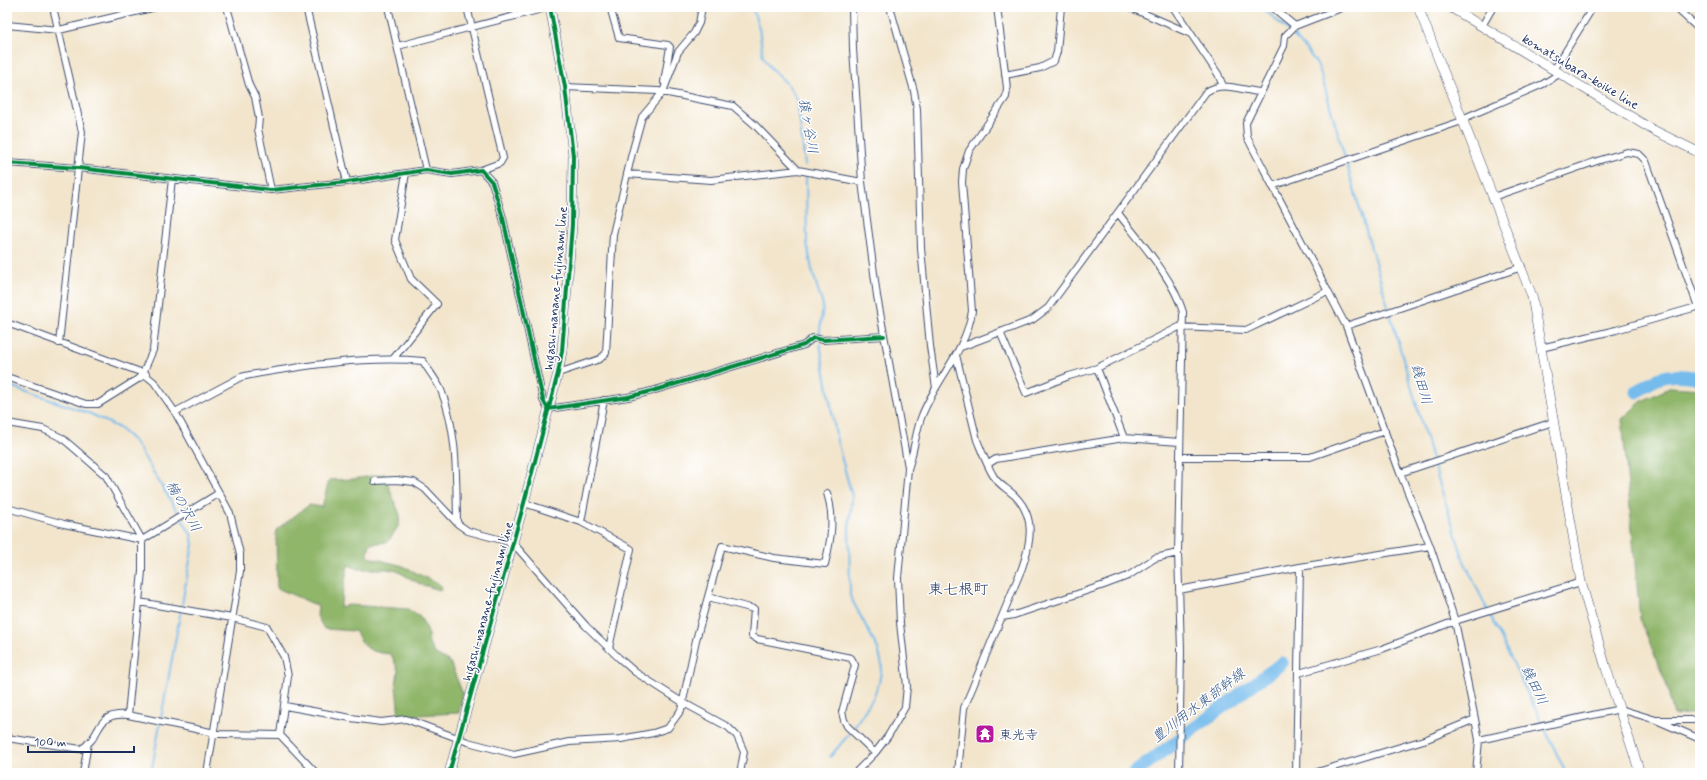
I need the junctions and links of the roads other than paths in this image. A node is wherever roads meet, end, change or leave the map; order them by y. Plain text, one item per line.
1 (53, 7) edge
2 (156, 7) edge
3 (227, 7) edge
4 (306, 7) edge
5 (388, 7) edge
6 (467, 7) edge
7 (550, 7) edge
8 (610, 7) edge
9 (702, 7) edge
10 (852, 7) edge
11 (890, 7) edge
12 (997, 7) edge
13 (1061, 7) edge
14 (1128, 7) edge
15 (1173, 7) edge
16 (1272, 7) edge
17 (1344, 7) edge
18 (1418, 7) edge
19 (1450, 7) edge
20 (1493, 7) edge
21 (1593, 7) edge
22 (1675, 7) edge
23 (7, 25) edge
24 (1294, 26) junction
25 (1482, 26) junction
26 (472, 29) junction
27 (59, 30) junction
28 (1700, 30) edge
29 (1189, 33) junction
30 (398, 46) junction
31 (1556, 72) junction
32 (1005, 75) junction
33 (1223, 86) junction
34 (565, 87) junction
35 (662, 92) junction
36 (1260, 92) junction
37 (1462, 120) junction
38 (1700, 153) edge
39 (7, 163) edge
40 (78, 168) junction
41 (426, 170) junction
42 (481, 170) junction
43 (798, 170) junction
44 (406, 173) junction
45 (627, 174) junction
46 (172, 179) junction
47 (347, 182) junction
48 (862, 182) junction
49 (1272, 186) junction
50 (271, 190) junction
51 (1493, 197) junction
52 (1118, 213) junction
53 (1522, 267) junction
54 (1328, 291) junction
55 (1699, 307) edge
56 (7, 323) edge
57 (1346, 326) junction
58 (1182, 327) junction
59 (1000, 332) junction
60 (884, 336) junction
61 (59, 343) junction
62 (961, 347) junction
63 (1541, 348) junction
64 (956, 355) junction
65 (393, 358) junction
66 (1097, 368) junction
67 (144, 373) junction
68 (558, 374) junction
69 (7, 377) edge
70 (936, 388) junction
71 (604, 400) junction
72 (548, 409) junction
73 (175, 412) junction
74 (1553, 422) junction
75 (7, 423) edge
76 (1385, 431) junction
77 (1124, 438) junction
78 (1180, 442) junction
79 (1180, 457) junction
80 (988, 464) junction
81 (908, 469) junction
82 (1400, 473) junction
83 (375, 481) dead end
84 (219, 492) junction
85 (827, 493) dead end
86 (524, 503) junction
87 (7, 508) edge
88 (457, 522) junction
89 (580, 522) junction
90 (142, 540) junction
91 (513, 543) junction
92 (1430, 546) junction
93 (1178, 553) junction
94 (1300, 567) junction
95 (1581, 582) junction
96 (1179, 590) junction
97 (708, 597) junction
98 (139, 602) junction
99 (1002, 617) junction
100 (232, 618) junction
101 (1455, 621) junction
102 (609, 648) junction
103 (1299, 673) junction
104 (682, 702) junction
105 (285, 706) junction
106 (1620, 708) junction
107 (128, 715) junction
108 (1475, 719) junction
109 (1656, 720) junction
110 (1700, 720) edge
111 (212, 733) junction
112 (280, 735) junction
113 (7, 738) edge
114 (460, 738) junction
115 (1700, 739) edge
116 (1479, 740) junction
117 (88, 743) junction
118 (875, 753) junction
119 (83, 773) edge
120 (207, 773) edge
121 (316, 773) edge
122 (449, 773) edge
123 (740, 773) edge
124 (855, 773) edge
125 (958, 773) edge
126 (1179, 773) edge
127 (1296, 773) edge
128 (1314, 773) edge
129 (1476, 773) edge
130 (1640, 773) edge

1 - 27 street
2 - 27 street
3 - 50 street
4 - 47 street
5 - 30 street
6 - 26 street
7 - 26 street
7 - 34 main road, higashi-nanane-fujinami line
8 - 35 street
9 - 35 street
10 - 48 street
11 - 70 street
12 - 32 street
13 - 32 street
14 - 29 street
15 - 29 street
16 - 24 street
17 - 24 street
18 - 37 main road
19 - 25 main road, komatsubara-koike line
20 - 25 street
21 - 31 street
22 - 28 street
23 - 27 street
24 - 36 street
25 - 31 main road, komatsubara-koike line
26 - 30 street
26 - 42 street
27 - 40 street
29 - 33 street
30 - 41 street
31 - 37 street
31 - 38 main road, komatsubara-koike line
32 - 62 street
33 - 36 street
33 - 52 street
34 - 35 street
34 - 68 main road, higashi-nanane-fujinami line
35 - 43 street
35 - 45 street
36 - 49 street
37 - 49 street
37 - 51 main road
39 - 40 street
40 - 46 street
40 - 61 street
41 - 42 street
41 - 44 street
42 - 72 street
43 - 45 street
43 - 48 street
44 - 47 street
44 - 65 street
45 - 68 street
46 - 50 street
46 - 67 street
47 - 50 street
48 - 60 street
49 - 54 street
51 - 53 main road
51 - 55 street
52 - 58 street
52 - 59 street
53 - 57 street
53 - 63 main road
54 - 57 street
54 - 58 street
55 - 63 street
56 - 61 street
57 - 76 street
58 - 66 street
58 - 78 street
59 - 62 street
59 - 66 street
60 - 71 street
60 - 81 street
61 - 67 street
62 - 64 street
63 - 74 main road
64 - 70 street
64 - 80 street
65 - 73 street
65 - 88 street
66 - 77 street
67 - 69 street
67 - 73 street
68 - 72 main road, higashi-nanane-fujinami line
70 - 81 street
71 - 72 street
71 - 89 street
72 - 86 main road, higashi-nanane-fujinami line
73 - 84 street
74 - 82 street
74 - 95 main road
75 - 90 street
76 - 79 street
76 - 82 street
77 - 78 street
77 - 80 street
78 - 79 street
79 - 93 street
80 - 99 street
81 - 118 street
82 - 92 street
83 - 88 street
84 - 90 street
84 - 100 street
85 - 97 street
86 - 89 street
86 - 91 main road, higashi-nanane-fujinami line
87 - 90 street
88 - 91 street
89 - 102 street
90 - 98 street
91 - 102 street
91 - 114 main road, higashi-nanane-fujinami line
92 - 94 street
92 - 101 street
93 - 96 street
93 - 99 street
94 - 96 street
94 - 103 street
95 - 101 street
95 - 106 main road
96 - 126 street
97 - 104 street
97 - 118 street
98 - 100 street
98 - 107 street
99 - 125 street
100 - 105 street
100 - 111 street
101 - 103 street
101 - 108 street
102 - 104 street
103 - 127 street
104 - 114 street
104 - 123 street
105 - 112 street
105 - 114 street
106 - 109 street
106 - 116 street
106 - 130 main road
107 - 111 street
107 - 117 street
108 - 116 street
108 - 128 street
109 - 110 street
109 - 115 street
111 - 112 street
111 - 120 street
112 - 121 street
113 - 117 street
114 - 122 main road, higashi-nanane-fujinami line
116 - 129 street
117 - 119 street
118 - 124 street

